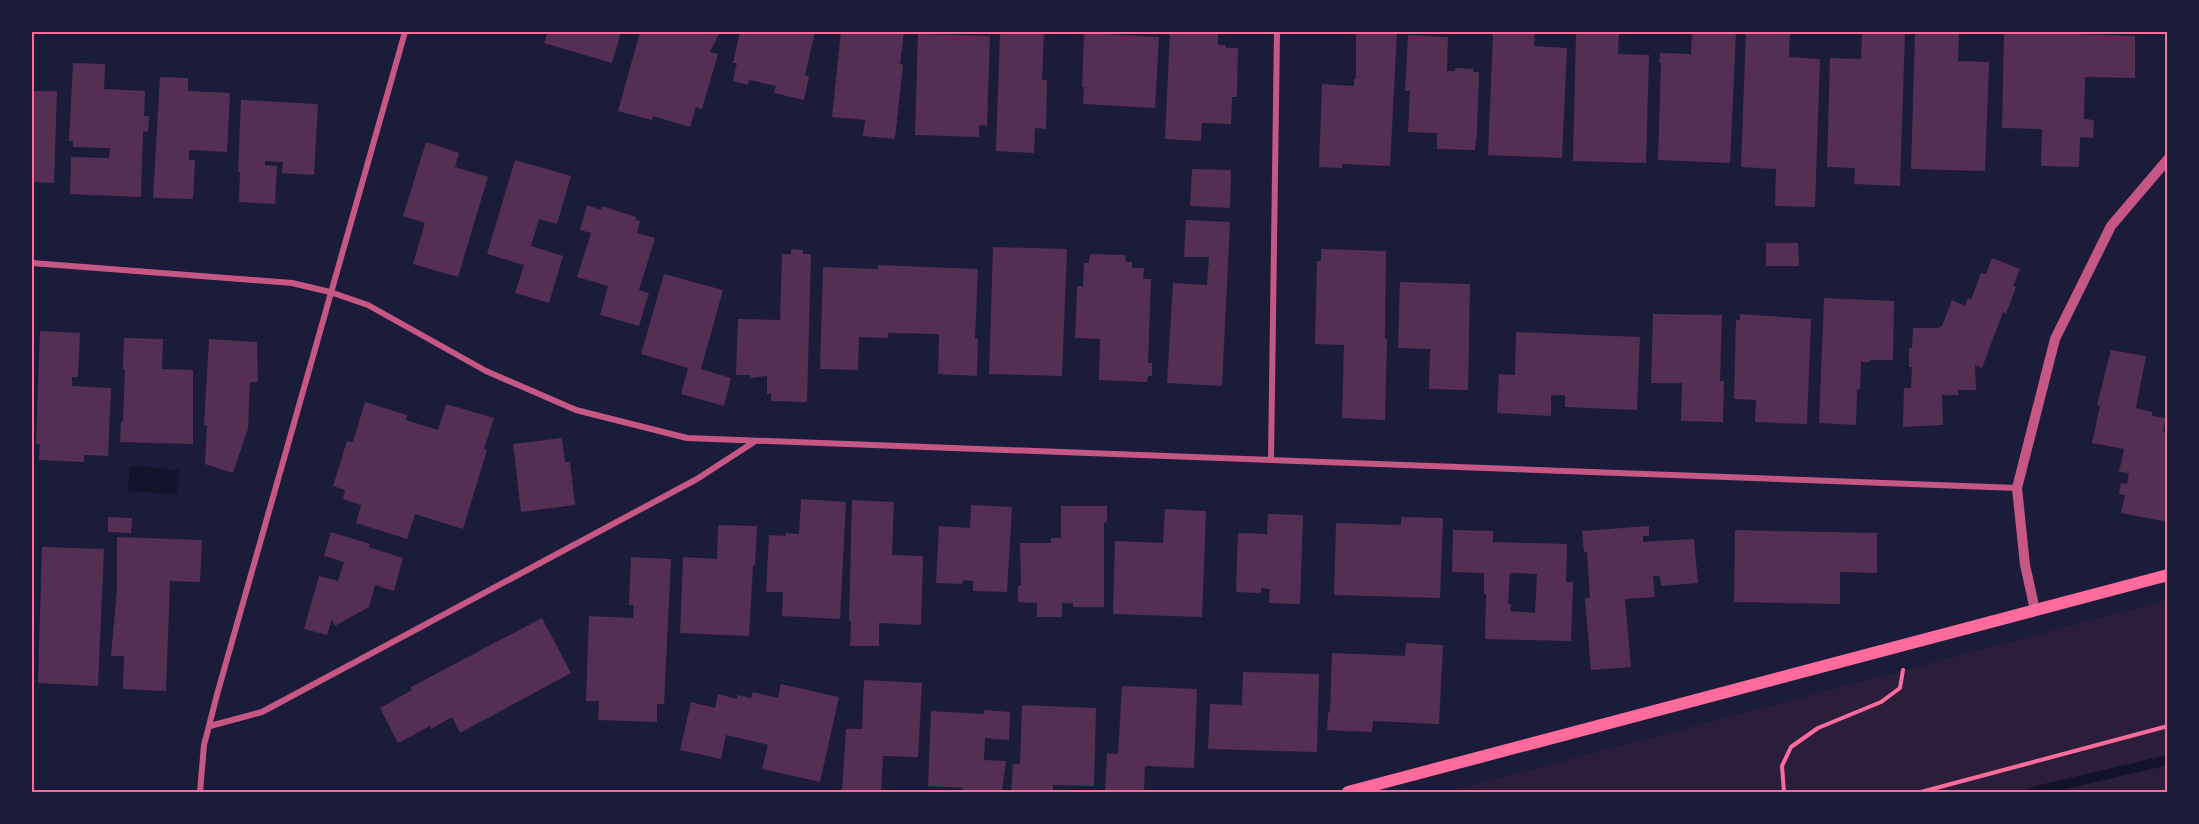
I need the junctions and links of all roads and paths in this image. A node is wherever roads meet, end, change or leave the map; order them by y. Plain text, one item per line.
1 (405, 32) edge
2 (1277, 32) edge
3 (2168, 159) edge
4 (32, 263) edge
5 (330, 292) junction
6 (754, 441) junction
7 (1271, 459) junction
8 (2017, 488) junction
9 (2168, 575) edge
10 (2035, 610) junction
11 (1908, 643) junction
12 (210, 726) junction
13 (2168, 726) edge
14 (200, 792) edge
15 (1348, 792) edge
16 (1784, 792) edge
17 (1921, 792) edge

1 - 5 street
2 - 7 street
3 - 8 street
4 - 5 street
5 - 6 street
5 - 12 street
6 - 7 street
6 - 12 street
7 - 8 street
8 - 10 street
9 - 10 main road
10 - 11 main road
11 - 15 main road
11 - 16 path
12 - 14 street
13 - 17 path

